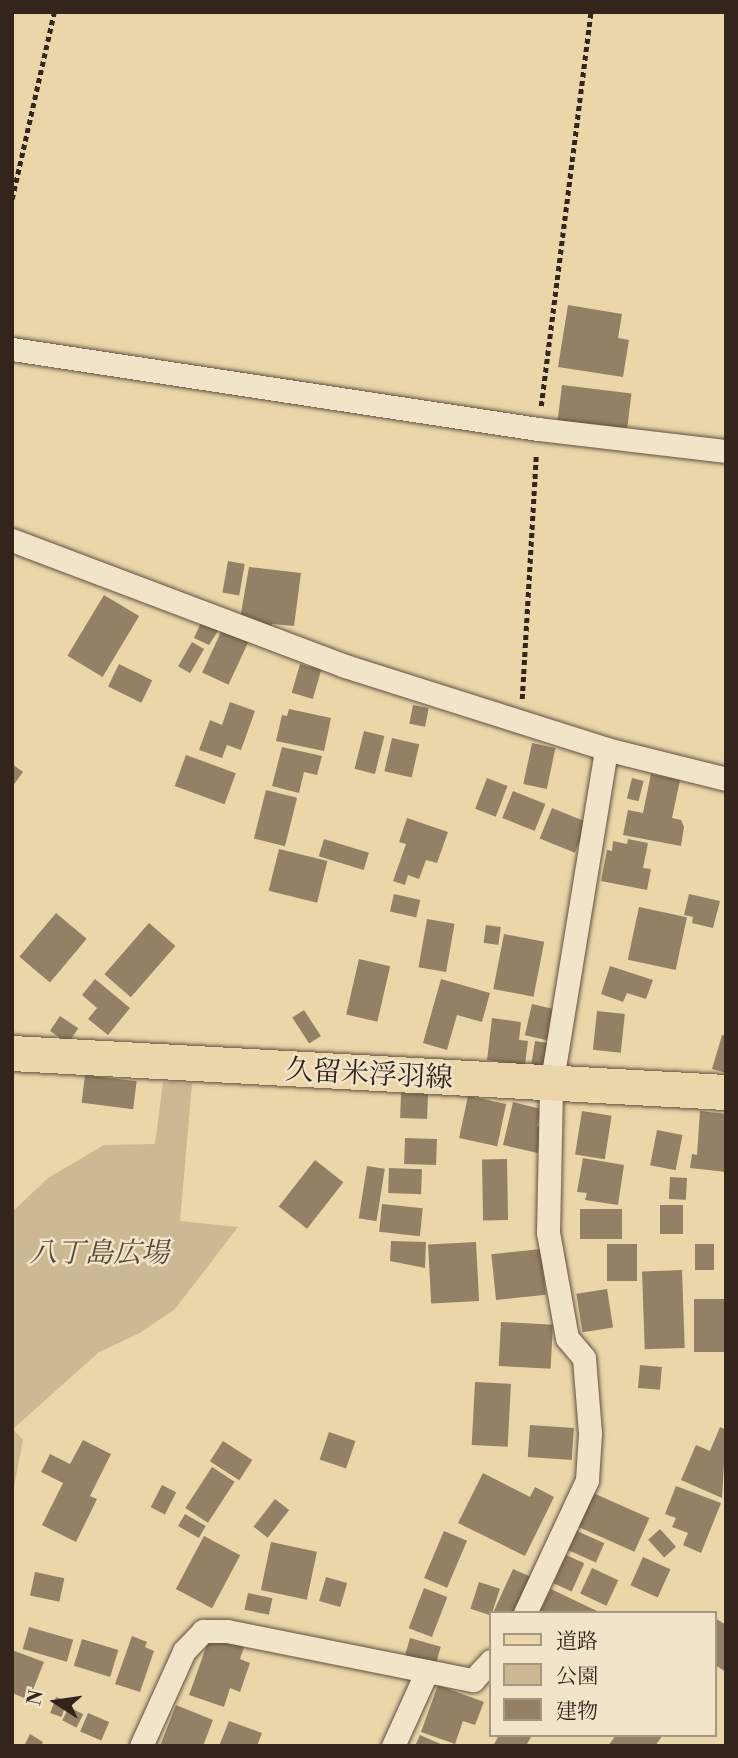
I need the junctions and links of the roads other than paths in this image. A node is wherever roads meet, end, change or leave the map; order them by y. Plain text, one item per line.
1 (12, 349) edge
2 (726, 451) edge
3 (12, 540) edge
4 (606, 749) junction
5 (726, 779) edge
6 (12, 1054) edge
7 (551, 1086) junction
8 (726, 1092) edge
9 (526, 1611) edge
10 (490, 1662) edge
11 (427, 1671) junction
12 (141, 1746) edge
13 (393, 1746) edge

1 - 2 street
3 - 4 street
4 - 5 street
4 - 7 street
6 - 7 main road, 久留米浮羽線
7 - 8 main road, 久留米浮羽線
7 - 9 street
10 - 11 street
11 - 12 street
11 - 13 street

